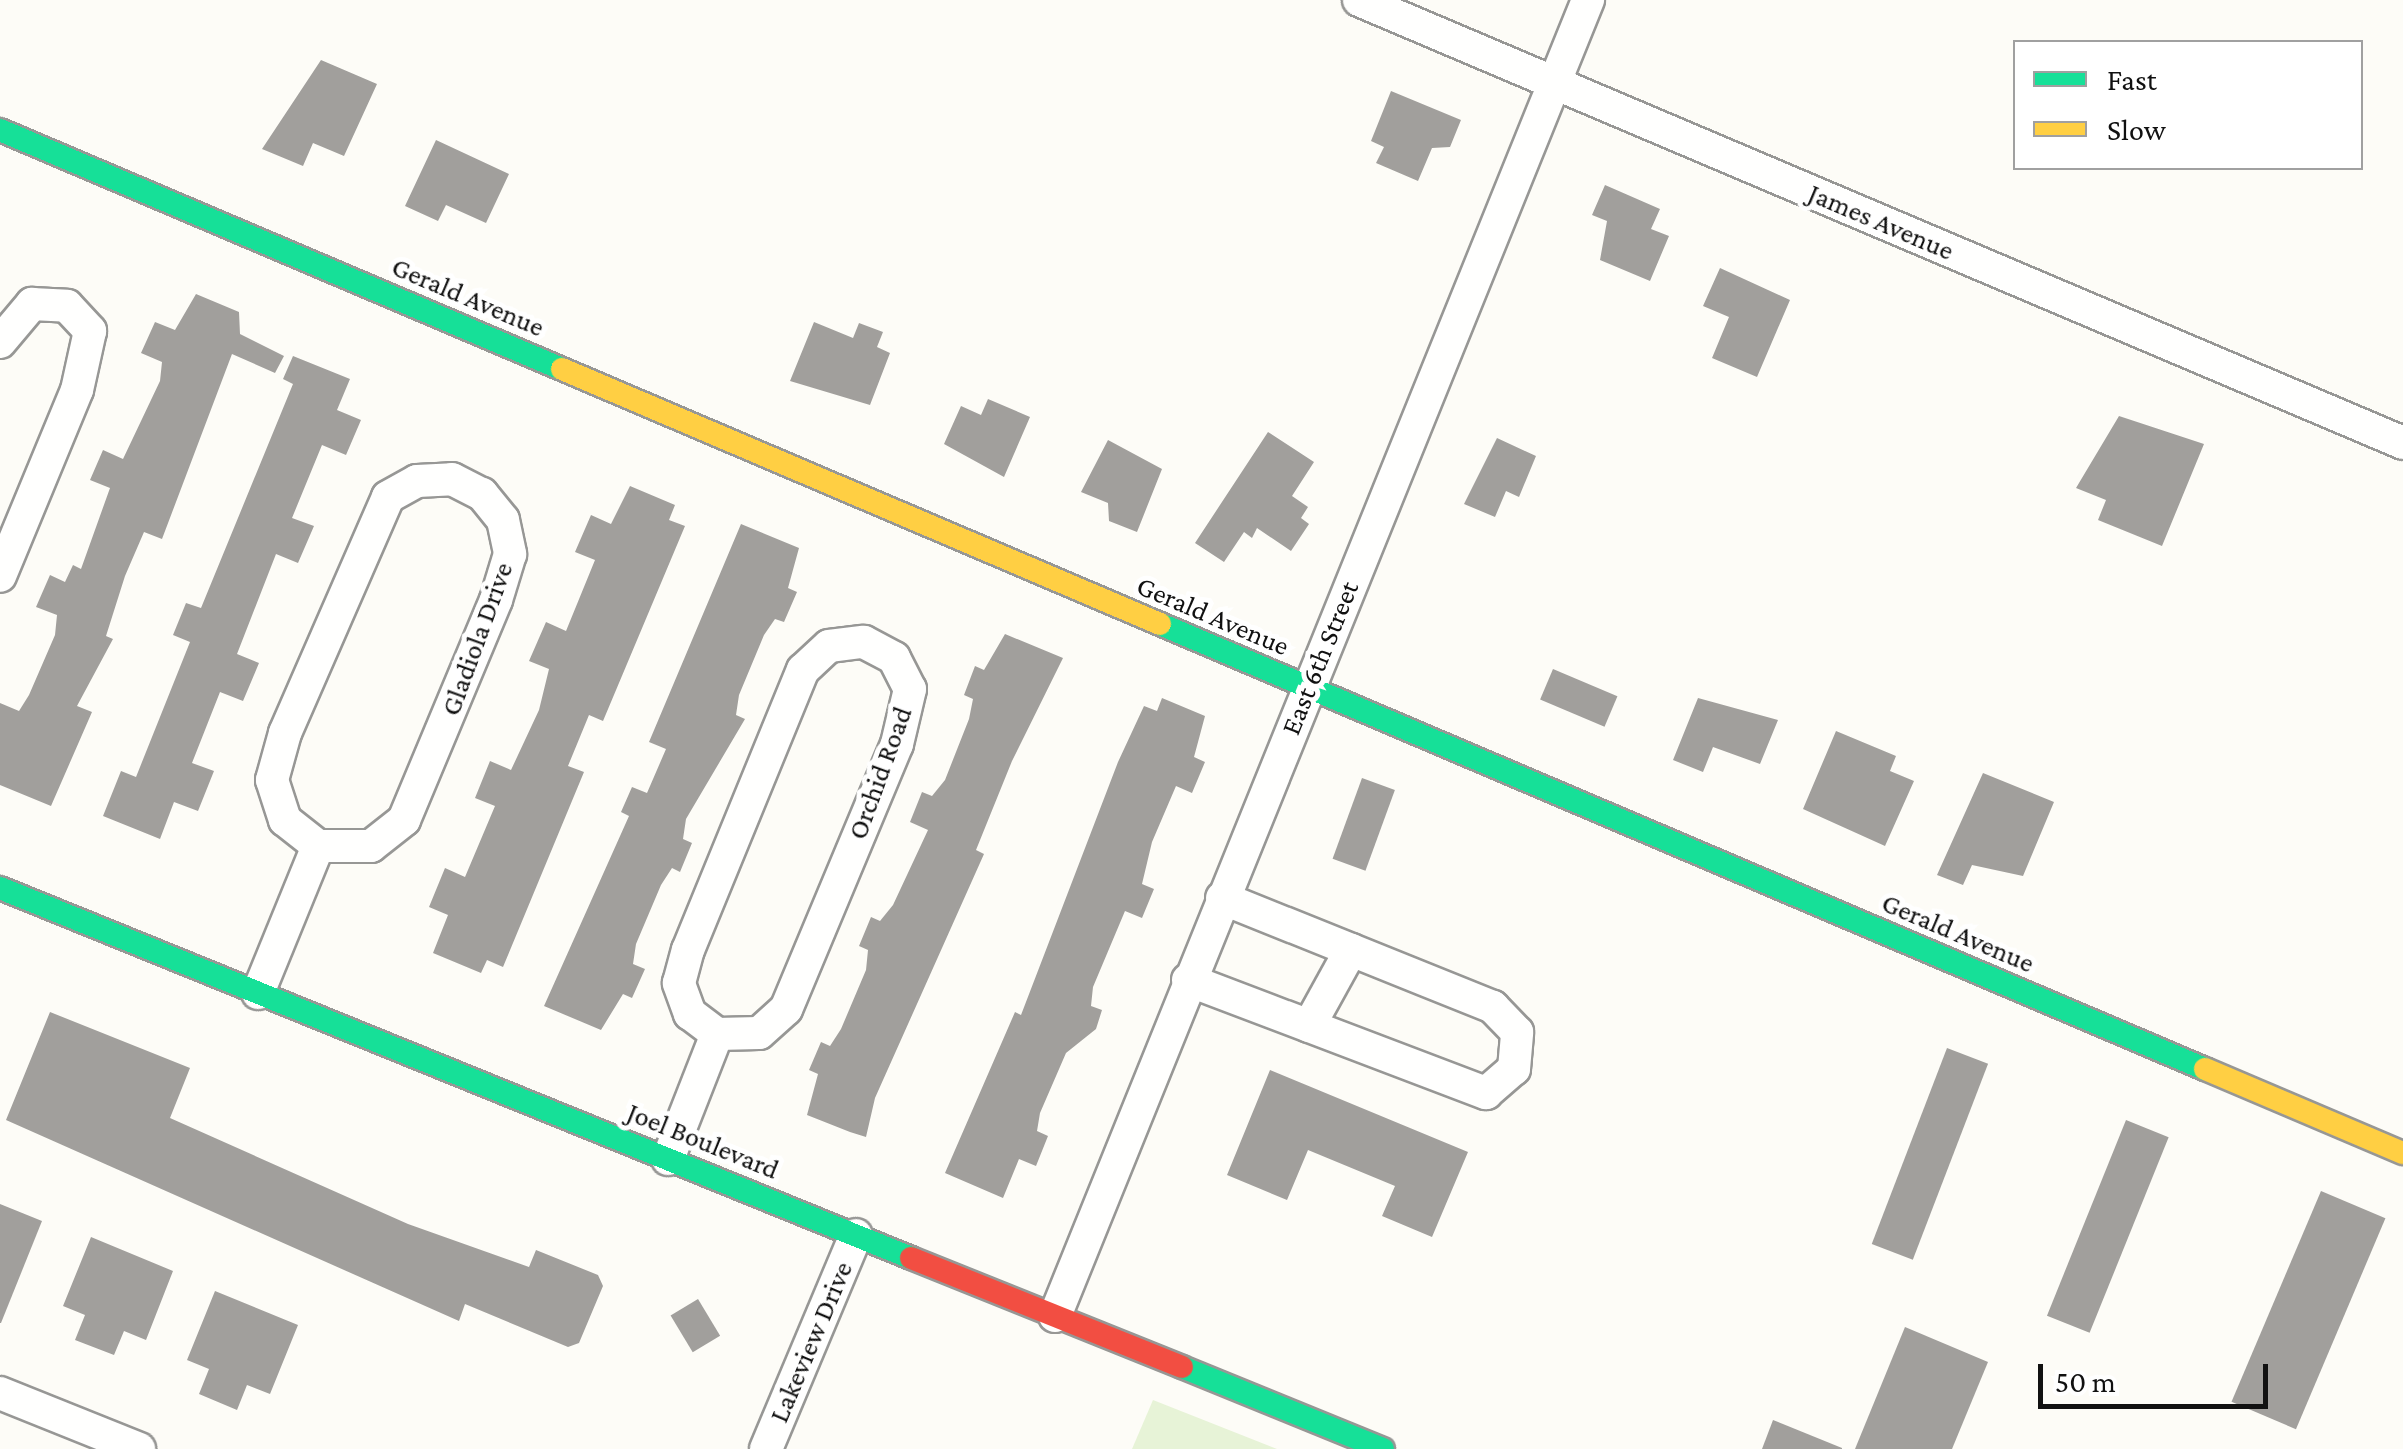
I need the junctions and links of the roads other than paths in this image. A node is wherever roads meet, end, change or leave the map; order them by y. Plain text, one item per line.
1 (1359, 0) edge
2 (1588, 0) edge
3 (1554, 83) junction
4 (0, 130) edge
5 (0, 342) edge
6 (2403, 443) edge
7 (0, 576) edge
8 (1307, 689) junction
9 (318, 846) junction
10 (0, 888) edge
11 (1222, 898) junction
12 (1351, 950) junction
13 (1188, 980) junction
14 (258, 993) junction
15 (1310, 1026) junction
16 (717, 1034) junction
17 (2403, 1154) edge
18 (668, 1159) junction
19 (856, 1235) junction
20 (1054, 1316) junction
21 (0, 1393) edge
22 (139, 1449) edge
23 (766, 1449) edge
24 (1384, 1449) edge

1 - 3 street, James Avenue
2 - 3 street, East 6th Street
3 - 6 street, James Avenue
3 - 8 street, East 6th Street
4 - 8 street, Gerald Avenue
5 - 7 street
8 - 11 street, East 6th Street
8 - 17 street, Gerald Avenue
9 - 9 street, Gladiola Drive
9 - 14 street
10 - 14 street, Joel Boulevard
11 - 12 street
11 - 13 street, East 6th Street
12 - 15 street
12 - 15 street
13 - 15 street
13 - 20 street, East 6th Street
14 - 18 street, Joel Boulevard
16 - 16 street, Orchid Road
16 - 18 street
18 - 19 street, Joel Boulevard
19 - 20 street, Joel Boulevard
19 - 23 street, Lakeview Drive
20 - 24 street, Joel Boulevard
21 - 22 street

